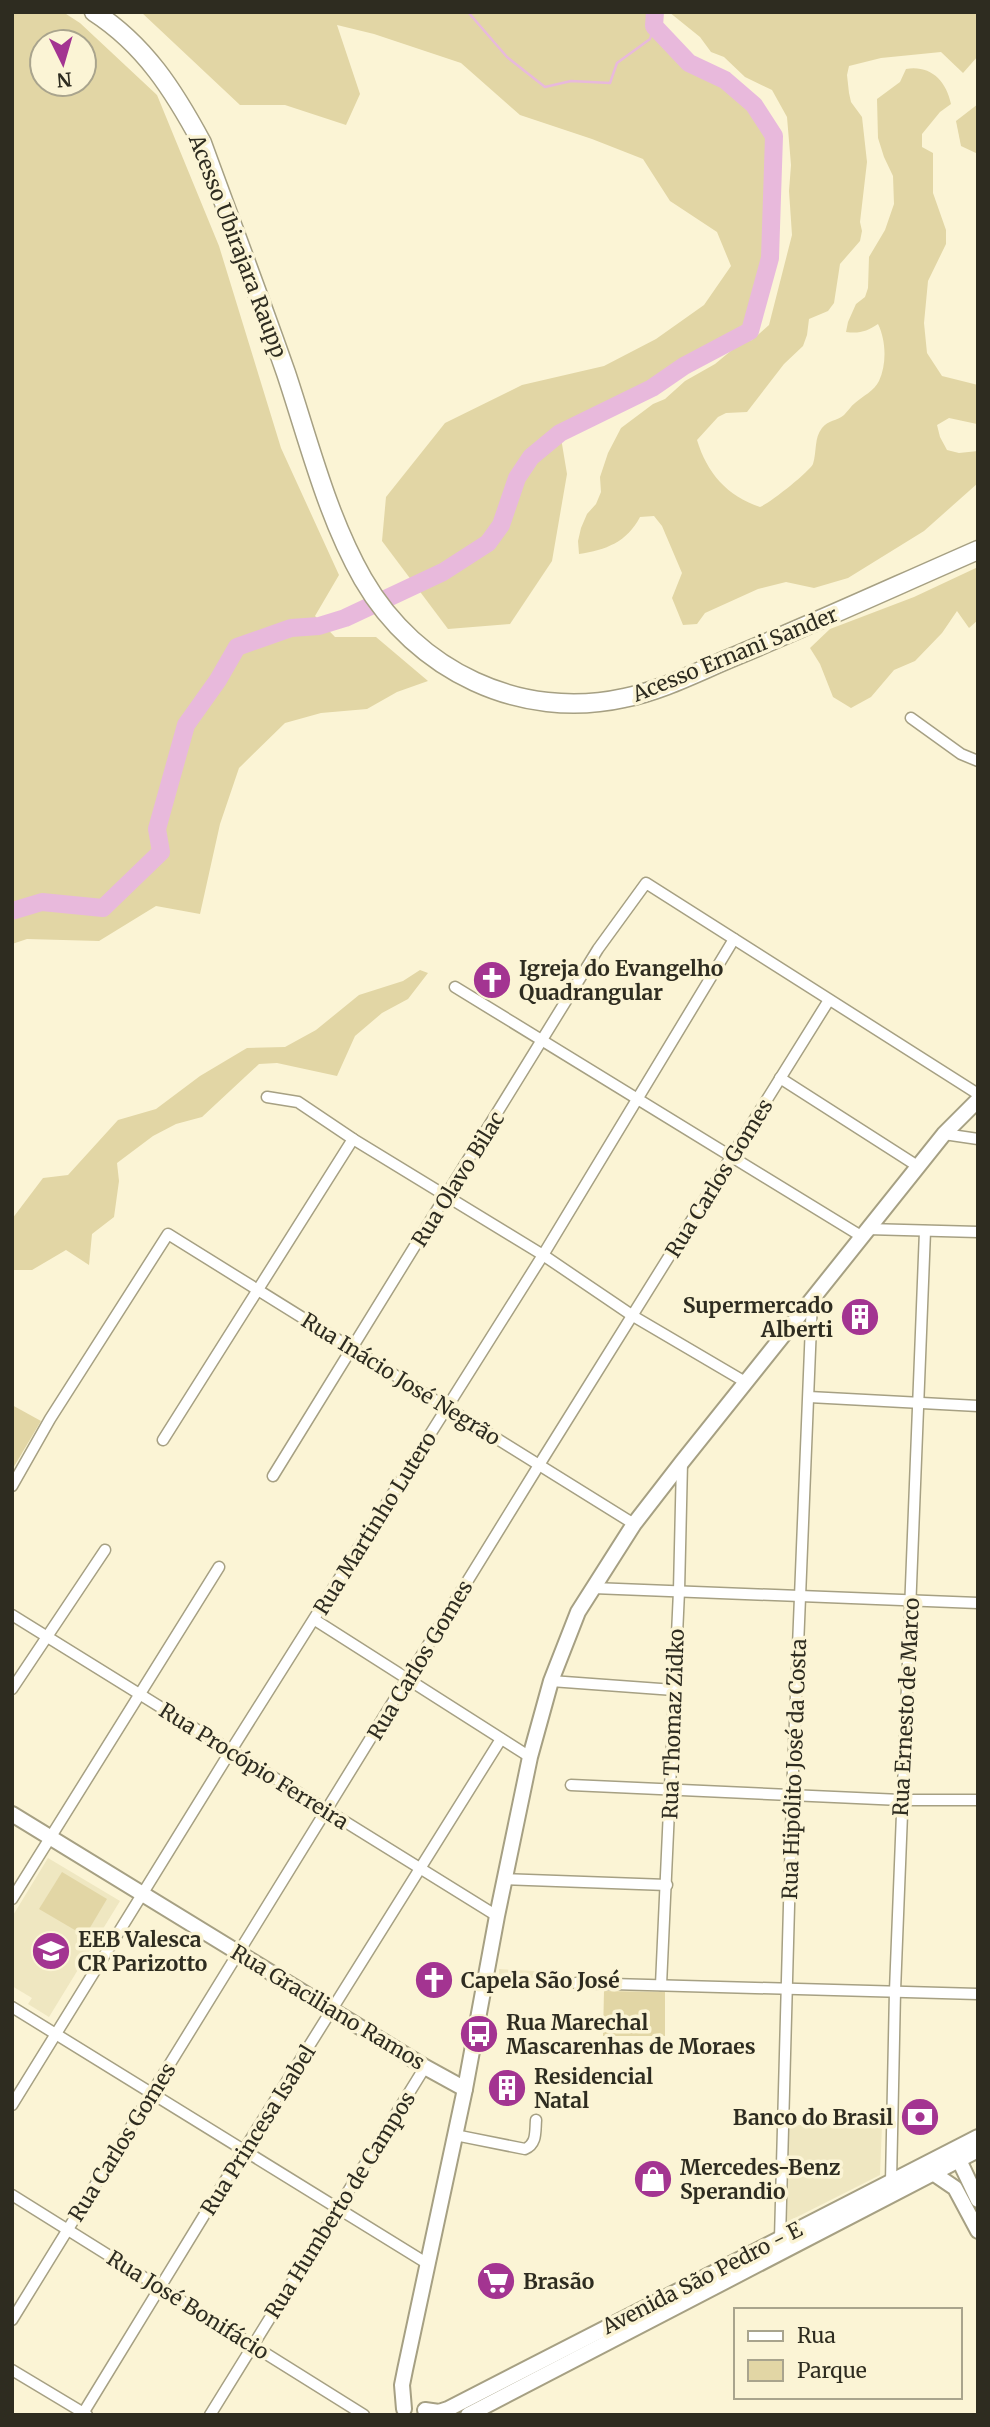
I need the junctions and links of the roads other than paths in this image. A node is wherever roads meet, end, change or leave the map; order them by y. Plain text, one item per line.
1 (94, 12) edge
2 (978, 550) edge
3 (482, 687) joint
4 (911, 718) dead end
5 (978, 761) edge
6 (734, 939) junction
7 (455, 987) dead end
8 (829, 1000) junction
9 (544, 1040) junction
10 (780, 1078) junction
11 (978, 1094) edge
12 (267, 1097) dead end
13 (638, 1099) junction
14 (978, 1100) edge
15 (944, 1134) junction
16 (353, 1139) junction
17 (978, 1139) edge
18 (732, 1155) junction
19 (919, 1167) junction
20 (447, 1197) junction
21 (925, 1231) junction
22 (978, 1232) edge
23 (864, 1233) junction
24 (543, 1255) junction
25 (258, 1290) junction
26 (812, 1300) junction
27 (633, 1316) junction
28 (352, 1348) junction
29 (747, 1383) junction
30 (809, 1397) junction
31 (918, 1404) junction
32 (978, 1406) edge
33 (446, 1408) junction
34 (163, 1440) dead end
35 (682, 1462) junction
36 (539, 1465) junction
37 (273, 1476) dead end
38 (12, 1486) edge
39 (634, 1524) junction
40 (105, 1550) dead end
41 (219, 1567) dead end
42 (593, 1588) junction
43 (679, 1591) junction
44 (801, 1596) junction
45 (911, 1600) junction
46 (978, 1603) edge
47 (12, 1615) edge
48 (315, 1620) junction
49 (46, 1637) junction
50 (408, 1679) junction
51 (551, 1681) junction
52 (12, 1689) edge
53 (674, 1690) junction
54 (139, 1695) junction
55 (501, 1739) junction
56 (230, 1752) junction
57 (530, 1757) junction
58 (571, 1784) dead end
59 (671, 1788) junction
60 (792, 1795) junction
61 (901, 1800) junction
62 (978, 1800) edge
63 (327, 1811) junction
64 (12, 1814) edge
65 (51, 1837) junction
66 (421, 1869) junction
67 (505, 1879) junction
68 (667, 1885) junction
69 (143, 1894) junction
70 (12, 1899) edge
71 (496, 1916) junction
72 (239, 1953) junction
73 (576, 1983) dead end
74 (661, 1985) junction
75 (786, 1989) junction
76 (895, 1992) junction
77 (978, 1994) edge
78 (12, 2007) edge
79 (333, 2011) junction
80 (56, 2034) junction
81 (425, 2067) junction
82 (465, 2089) junction
83 (152, 2093) junction
84 (12, 2105) edge
85 (536, 2120) dead end
86 (455, 2135) junction
87 (978, 2137) edge
88 (244, 2150) junction
89 (978, 2150) edge
90 (959, 2160) junction
91 (933, 2173) junction
92 (891, 2182) junction
93 (12, 2195) edge
94 (978, 2200) edge
95 (338, 2208) junction
96 (68, 2230) junction
97 (978, 2231) edge
98 (780, 2239) junction
99 (428, 2264) junction
100 (160, 2287) junction
101 (12, 2320) edge
102 (253, 2346) junction
103 (12, 2370) edge
104 (400, 2412) edge
105 (428, 2412) edge
106 (84, 2414) edge
107 (210, 2415) edge
108 (364, 2415) edge
109 (468, 2415) edge

1 - 3 highway, Acesso Ubirajara Raupp
2 - 3 highway, Acesso Ernani Sander
4 - 5 street
6 - 8 street
6 - 9 street, Rua Olavo Bilac
6 - 13 street, Rua Martinho Lutero
7 - 9 street
8 - 10 street, Rua Carlos Gomes
8 - 11 street
9 - 13 street
9 - 20 street, Rua Olavo Bilac
10 - 18 street, Rua Carlos Gomes
10 - 19 street
12 - 16 street
13 - 18 street
13 - 24 street, Rua Martinho Lutero
14 - 15 street
15 - 17 street
15 - 19 street
16 - 20 street
16 - 25 street
18 - 23 street
18 - 27 street, Rua Carlos Gomes
19 - 23 street
20 - 24 street
20 - 28 street, Rua Olavo Bilac
21 - 22 street
21 - 23 street
21 - 31 street, Rua Ernesto de Marco
23 - 26 street
24 - 27 street
24 - 33 street, Rua Martinho Lutero
25 - 28 street, Rua Inácio José Negrão
25 - 34 street
25 - 38 street, Rua Inácio José Negrão
26 - 29 street
26 - 30 street, Rua Hipólito José da Costa
27 - 29 street
27 - 36 street, Rua Carlos Gomes
28 - 33 street, Rua Inácio José Negrão
28 - 37 street, Rua Olavo Bilac
29 - 35 street
30 - 31 street
30 - 44 street, Rua Hipólito José da Costa
31 - 32 street
31 - 45 street, Rua Ernesto de Marco
33 - 36 street, Rua Inácio José Negrão
33 - 48 street, Rua Martinho Lutero
35 - 39 street
35 - 43 street, Rua Thomaz Zidko
36 - 39 street, Rua Inácio José Negrão
36 - 50 street, Rua Carlos Gomes
39 - 42 street
40 - 49 street
41 - 54 street
42 - 43 street
42 - 51 street
43 - 44 street
43 - 53 street, Rua Thomaz Zidko
44 - 45 street
44 - 60 street, Rua Hipólito José da Costa
45 - 46 street
45 - 61 street, Rua Ernesto de Marco
47 - 49 street, Rua Procópio Ferreira
48 - 50 street
48 - 56 street, Rua Martinho Lutero
49 - 52 street
49 - 54 street, Rua Procópio Ferreira
50 - 55 street
50 - 63 street, Rua Carlos Gomes
51 - 53 street
51 - 57 street
53 - 59 street, Rua Thomaz Zidko
54 - 56 street, Rua Procópio Ferreira
54 - 65 street
55 - 57 street
55 - 66 street, Rua Princesa Isabel
56 - 63 street, Rua Procópio Ferreira
56 - 69 street, Rua Martinho Lutero
57 - 67 street
58 - 59 street
59 - 60 street
59 - 68 street, Rua Thomaz Zidko
60 - 61 street
60 - 75 street, Rua Hipólito José da Costa
61 - 62 street
61 - 76 street, Rua Ernesto de Marco
63 - 66 street, Rua Procópio Ferreira
63 - 72 street, Rua Carlos Gomes
64 - 65 street, Rua Graciliano Ramos
65 - 69 street, Rua Graciliano Ramos
65 - 70 street
66 - 71 street, Rua Procópio Ferreira
66 - 79 street, Rua Princesa Isabel
67 - 68 street
67 - 71 street
68 - 74 street, Rua Thomaz Zidko
69 - 72 street, Rua Graciliano Ramos
69 - 80 street, Rua Martinho Lutero
71 - 82 street
72 - 79 street, Rua Graciliano Ramos
72 - 83 street, Rua Carlos Gomes
73 - 74 street
74 - 75 street
75 - 76 street
75 - 98 street, Rua Hipólito José da Costa
76 - 77 street
76 - 92 street, Rua Ernesto de Marco
78 - 80 street
79 - 81 street, Rua Graciliano Ramos
79 - 88 street, Rua Princesa Isabel
80 - 83 street
80 - 84 street, Rua Martinho Lutero
81 - 82 street, Rua Graciliano Ramos
81 - 95 street, Rua Humberto de Campos
82 - 86 street
83 - 88 street
83 - 96 street, Rua Carlos Gomes
85 - 86 street
86 - 99 street
87 - 92 street, Avenida São Pedro - E
88 - 95 street
88 - 100 street, Rua Princesa Isabel
89 - 90 street, Avenida São Pedro - E
90 - 91 street, Avenida São Pedro - E
90 - 94 street
91 - 97 street
91 - 109 street, Avenida São Pedro - E
92 - 98 street, Avenida São Pedro - E
93 - 96 street, Rua José Bonifácio
95 - 99 street
95 - 102 street, Rua Humberto de Campos
96 - 100 street, Rua José Bonifácio
96 - 101 street, Rua Carlos Gomes
98 - 105 street, Avenida São Pedro - E
99 - 104 street
100 - 102 street, Rua José Bonifácio
100 - 106 street, Rua Princesa Isabel
102 - 107 street, Rua Humberto de Campos
102 - 108 street, Rua José Bonifácio
103 - 106 street
104 - 105 street, Avenida São Pedro - E

